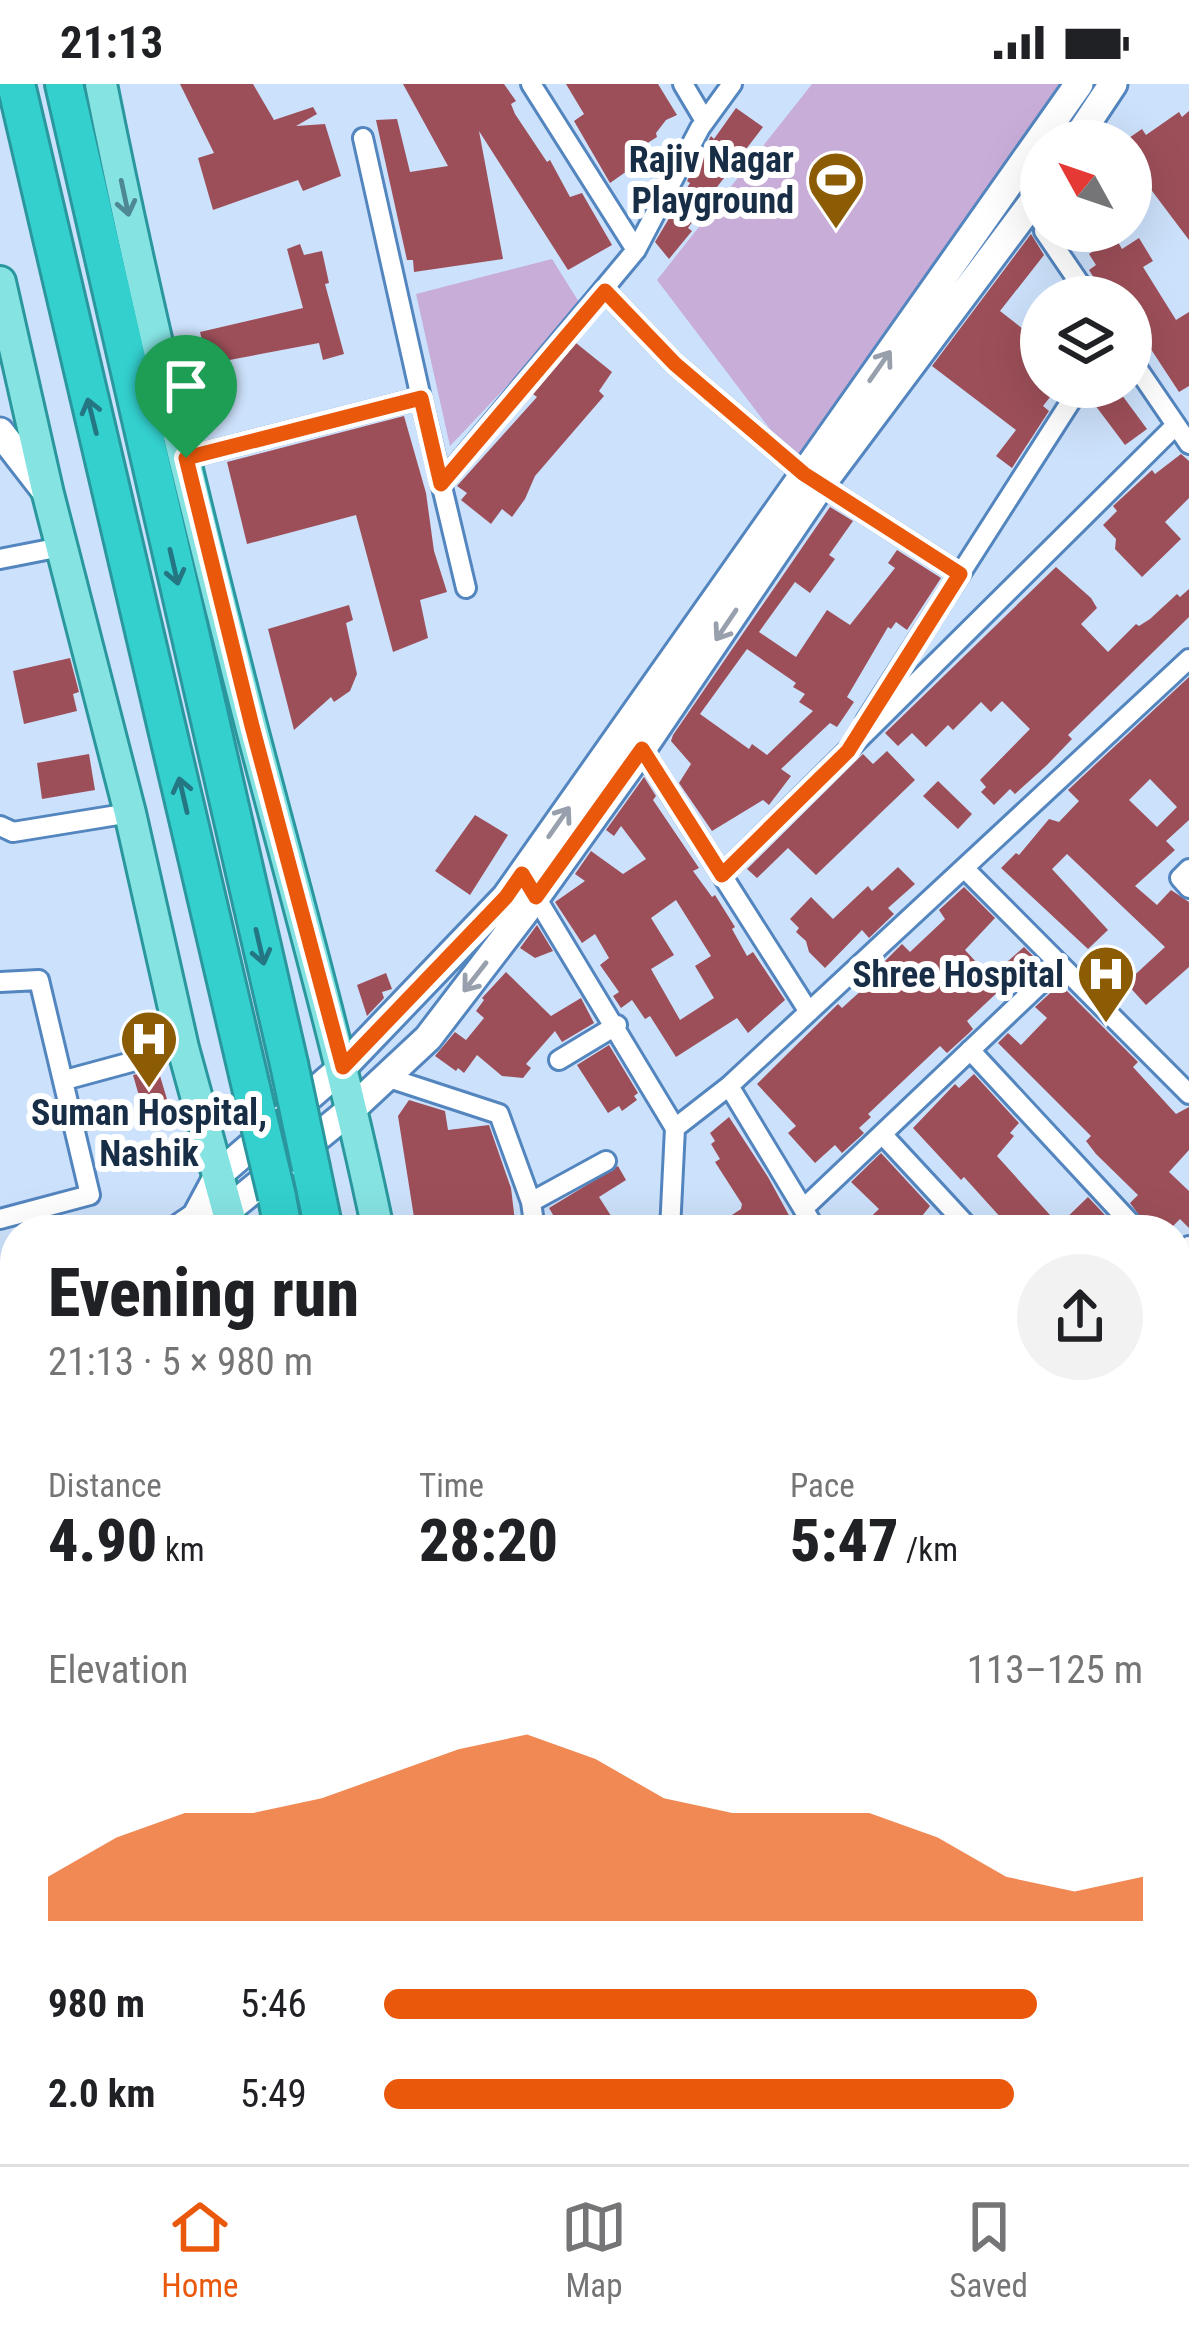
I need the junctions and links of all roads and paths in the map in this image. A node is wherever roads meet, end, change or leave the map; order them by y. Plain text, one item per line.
1 (16, 84) edge
2 (64, 84) edge
3 (100, 84) edge
4 (531, 84) edge
5 (683, 84) edge
6 (732, 84) edge
7 (1079, 84) edge
8 (1113, 84) edge
9 (1089, 120) edge
10 (705, 121) junction
11 (364, 138) dead end
12 (1010, 182) junction
13 (1020, 193) edge
14 (1020, 236) edge
15 (637, 250) junction
16 (0, 282) edge
17 (605, 291) junction
18 (1152, 390) edge
19 (421, 398) junction
20 (1067, 408) edge
21 (1176, 425) junction
22 (0, 432) edge
23 (1189, 444) edge
24 (186, 458) junction
25 (812, 480) junction
26 (441, 484) junction
27 (48, 494) junction
28 (62, 547) junction
29 (0, 559) edge
30 (960, 574) junction
31 (466, 588) dead end
32 (1189, 659) edge
33 (634, 737) junction
34 (848, 751) junction
35 (130, 813) junction
36 (0, 826) edge
37 (964, 868) junction
38 (1189, 869) edge
39 (722, 875) junction
40 (529, 886) junction
41 (1189, 888) edge
42 (1060, 964) junction
43 (0, 982) edge
44 (809, 1012) junction
45 (616, 1025) junction
46 (183, 1048) junction
47 (970, 1050) junction
48 (559, 1060) dead end
49 (343, 1067) junction
50 (386, 1077) junction
51 (65, 1080) junction
52 (729, 1086) junction
53 (1189, 1094) edge
54 (352, 1108) junction
55 (676, 1128) junction
56 (882, 1134) junction
57 (606, 1161) dead end
58 (219, 1174) junction
59 (531, 1202) junction
60 (803, 1209) junction
61 (15, 1215) edge
62 (191, 1215) edge
63 (230, 1215) edge
64 (236, 1215) edge
65 (280, 1215) edge
66 (320, 1215) edge
67 (375, 1215) edge
68 (533, 1215) edge
69 (671, 1215) edge
70 (807, 1215) edge
71 (957, 1215) edge
72 (1123, 1215) edge

65 -> 1 highway, bridge
2 -> 66 highway, bridge
3 -> 24 main road
4 - 15 street
5 - 10 street
6 - 10 street
7 - 12 street
8 - 9 street
10 - 15 street
11 - 19 street
12 - 13 street
25 -> 12 street
14 - 25 street
15 - 17 street
16 - 27 main road
17 - 25 street
17 - 26 street
18 - 21 street
19 - 24 street
19 - 26 street
20 - 30 street
21 - 23 street
21 - 34 street
22 - 27 street
24 - 49 main road
25 - 30 street
25 - 33 street
26 - 31 street
27 - 28 main road
28 - 29 street
28 - 35 main road
30 - 34 street
32 - 37 street
33 - 39 street
33 - 40 street
34 - 39 street
35 - 36 street
35 - 46 main road
37 - 42 street
37 - 44 street
38 - 41 street
39 - 44 street
40 - 45 street
40 - 49 street
40 -> 50 street
42 - 47 street
42 - 53 street
43 - 51 street
44 - 52 street
45 - 48 street
45 - 55 street
46 - 51 street
46 - 58 main road
47 - 56 street
47 - 72 street
49 - 54 main road
49 - 58 street
50 - 54 street
50 - 59 street
51 - 61 street
52 - 55 street
52 - 60 street
54 - 64 street
54 - 67 main road
55 - 69 street
56 - 60 street
56 - 71 street
57 - 59 street
58 - 62 street
58 - 63 main road
59 - 68 street
60 - 70 street

